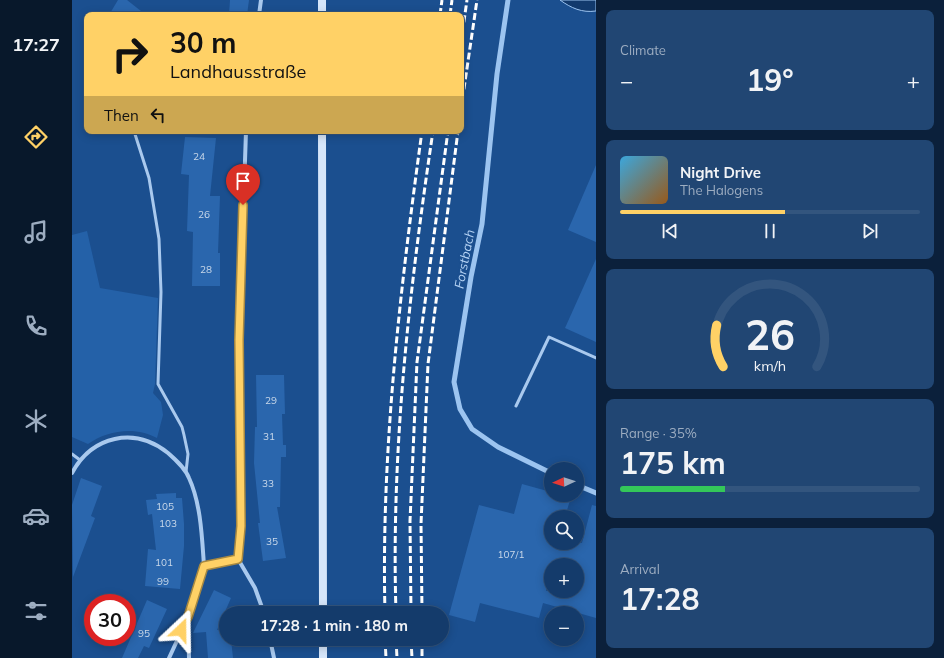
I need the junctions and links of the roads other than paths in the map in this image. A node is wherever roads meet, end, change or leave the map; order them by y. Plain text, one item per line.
1 (261, 0) edge
2 (322, 0) edge
3 (259, 12) edge
4 (322, 12) edge
5 (135, 134) edge
6 (246, 134) edge
7 (322, 134) edge
8 (596, 358) edge
9 (516, 406) dead end
10 (72, 454) edge
11 (80, 460) junction
12 (186, 472) junction
13 (72, 473) edge
14 (238, 559) junction
15 (204, 566) junction
16 (262, 606) edge
17 (323, 606) edge
18 (188, 617) junction
19 (271, 646) edge
20 (323, 646) edge
21 (169, 658) edge
22 (189, 658) edge
23 (274, 658) edge
24 (323, 658) edge

1 - 3 street
2 - 4 main road
5 - 12 lane
6 - 14 street
7 - 17 main road
8 - 9 lane
10 - 11 lane
11 - 12 street
11 - 13 street
12 - 15 street
14 - 15 street
14 - 16 street
15 - 18 street
18 - 21 street
18 - 22 street
19 - 23 street
20 - 24 main road

